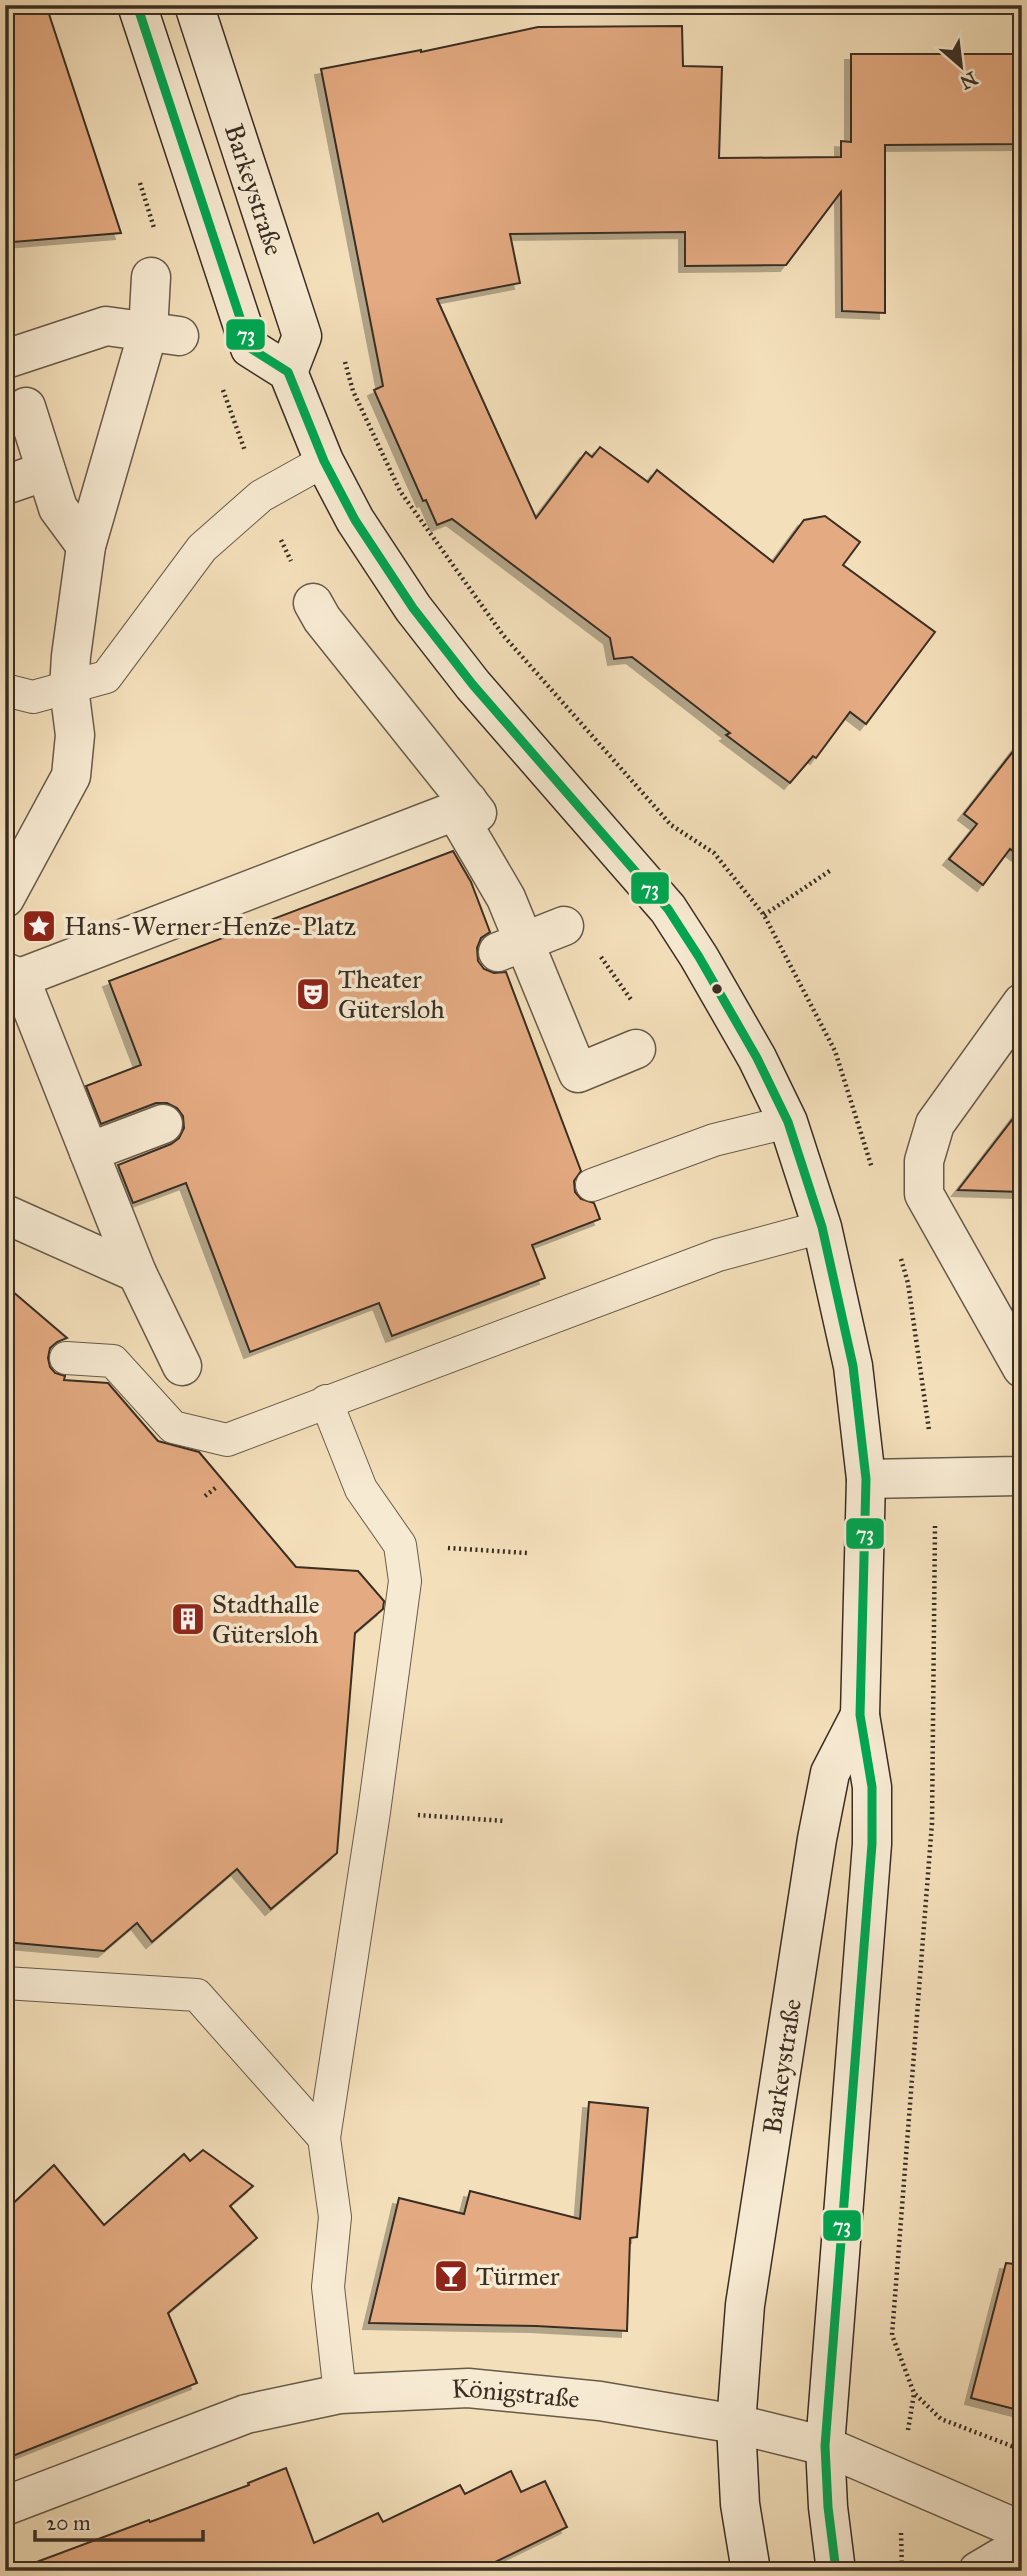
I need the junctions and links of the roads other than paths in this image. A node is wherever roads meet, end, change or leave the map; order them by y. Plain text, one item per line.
1 (137, 5) edge
2 (194, 5) edge
3 (151, 277) dead end
4 (163, 334) junction
5 (7, 355) edge
6 (288, 372) junction
7 (324, 461) junction
8 (46, 471) junction
9 (5, 485) edge
10 (86, 546) junction
11 (313, 603) road end
12 (69, 688) junction
13 (5, 690) edge
14 (467, 808) junction
15 (5, 898) edge
16 (564, 926) dead end
17 (511, 947) junction
18 (12, 975) edge
19 (1022, 1003) edge
20 (636, 1049) dead end
21 (788, 1122) junction
22 (163, 1124) dead end
23 (89, 1152) junction
24 (592, 1185) dead end
25 (5, 1214) edge
26 (822, 1227) junction
27 (137, 1273) junction
28 (66, 1358) dead end
29 (183, 1366) dead end
30 (1022, 1368) edge
31 (326, 1401) junction
32 (1022, 1474) edge
33 (866, 1479) junction
34 (860, 1715) junction
35 (5, 1983) edge
36 (324, 2138) junction
37 (340, 2394) junction
38 (736, 2424) junction
39 (825, 2446) junction
40 (5, 2505) edge
41 (1022, 2531) edge
42 (1022, 2552) edge
43 (751, 2571) edge
44 (836, 2571) edge
45 (978, 2571) edge

1 - 6 street, Barkeystraße
2 - 6 street, Barkeystraße
3 - 4 street
4 - 5 street
4 - 10 street
5 - 8 street
6 - 7 street, Barkeystraße
7 - 12 lane
7 - 21 street, Barkeystraße
8 - 9 street
8 - 10 street
10 - 12 street
11 - 14 street
12 - 13 lane
12 - 15 street
14 - 17 street
14 - 18 street
16 - 17 street
17 - 20 street
18 - 23 street
19 - 30 street
21 - 24 lane
21 - 26 street, Barkeystraße
22 - 23 street
23 - 27 street
25 - 27 street
26 - 31 lane
26 - 33 street, Barkeystraße
27 - 29 street
28 - 31 lane
31 - 36 lane
32 - 33 street
33 - 34 street, Barkeystraße
34 - 38 street, Barkeystraße
34 - 39 street, Barkeystraße
35 - 36 lane
36 - 37 lane
37 - 38 street, Königstraße
37 - 40 street, Königstraße
38 - 39 street, Königstraße
38 - 43 street, Barkeystraße
39 - 41 street, Königstraße
39 - 44 street, Barkeystraße
42 - 45 street

